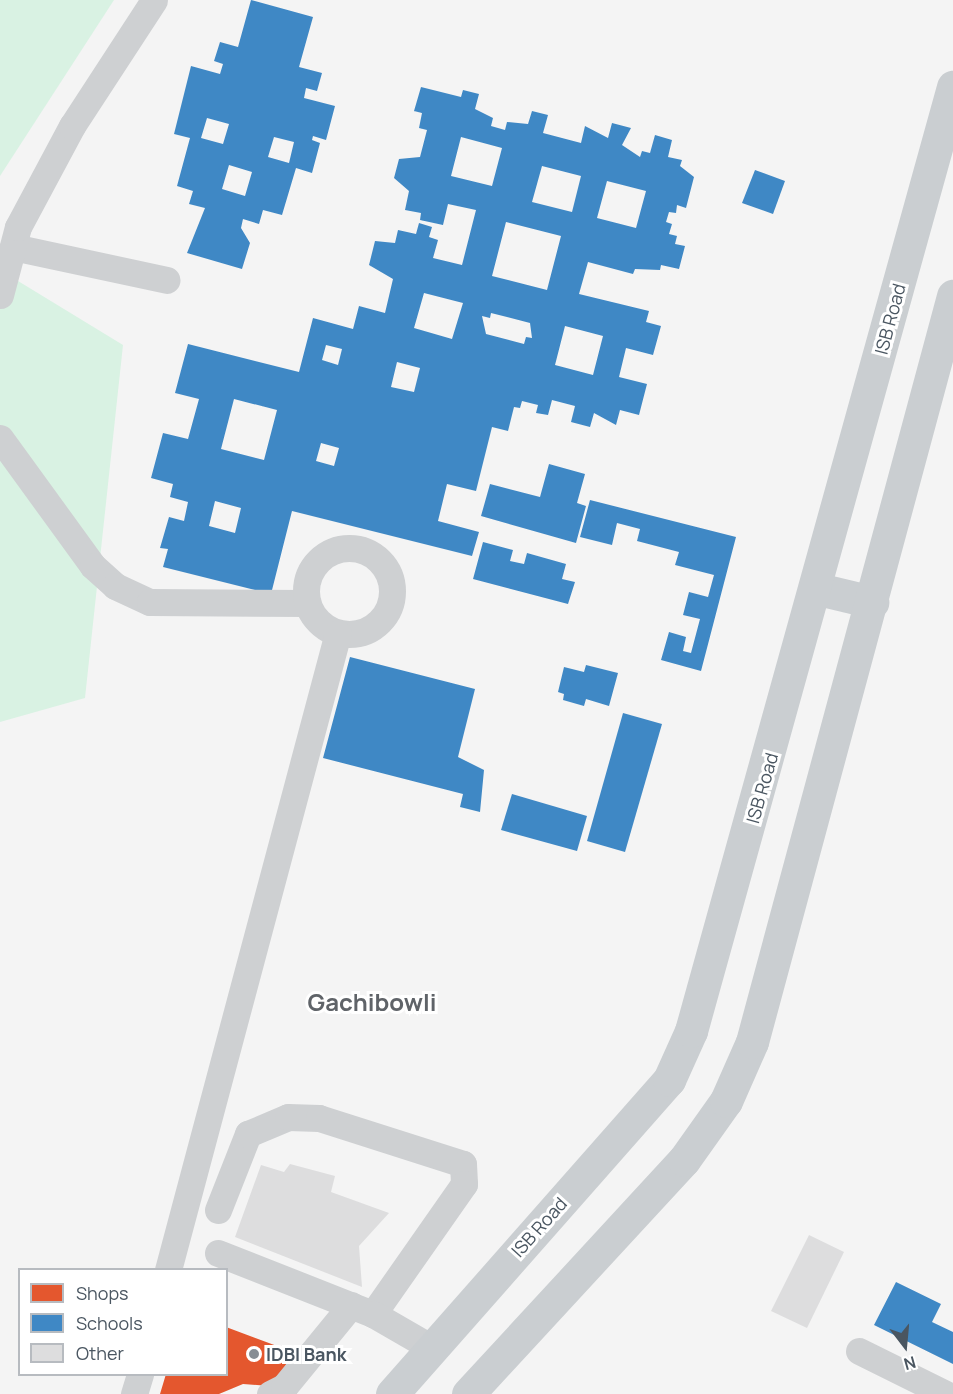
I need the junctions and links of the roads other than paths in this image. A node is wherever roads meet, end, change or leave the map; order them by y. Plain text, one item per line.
1 (154, 0) edge
2 (953, 87) edge
3 (13, 248) junction
4 (167, 280) dead end
5 (0, 295) edge
6 (953, 296) edge
7 (0, 438) edge
8 (818, 589) junction
9 (872, 602) junction
10 (307, 603) junction
11 (338, 633) junction
12 (218, 1210) dead end
13 (218, 1253) dead end
14 (168, 1268) edge
15 (362, 1310) junction
16 (432, 1348) junction
17 (859, 1351) dead end
18 (139, 1376) edge
19 (134, 1394) edge
20 (270, 1394) edge
21 (392, 1394) edge
22 (468, 1394) edge
23 (945, 1394) edge

1 - 3 lane
2 - 8 main road, ISB Road
3 - 4 lane
3 - 5 lane
6 - 9 main road
7 - 10 lane
8 - 9 main road
8 - 16 main road, ISB Road
9 - 22 main road
10 - 11 lane
10 - 11 lane
11 - 14 lane
12 - 15 lane
13 - 15 lane
15 - 16 lane
15 - 20 lane
16 - 21 main road, ISB Road
17 - 23 lane
18 - 19 lane

